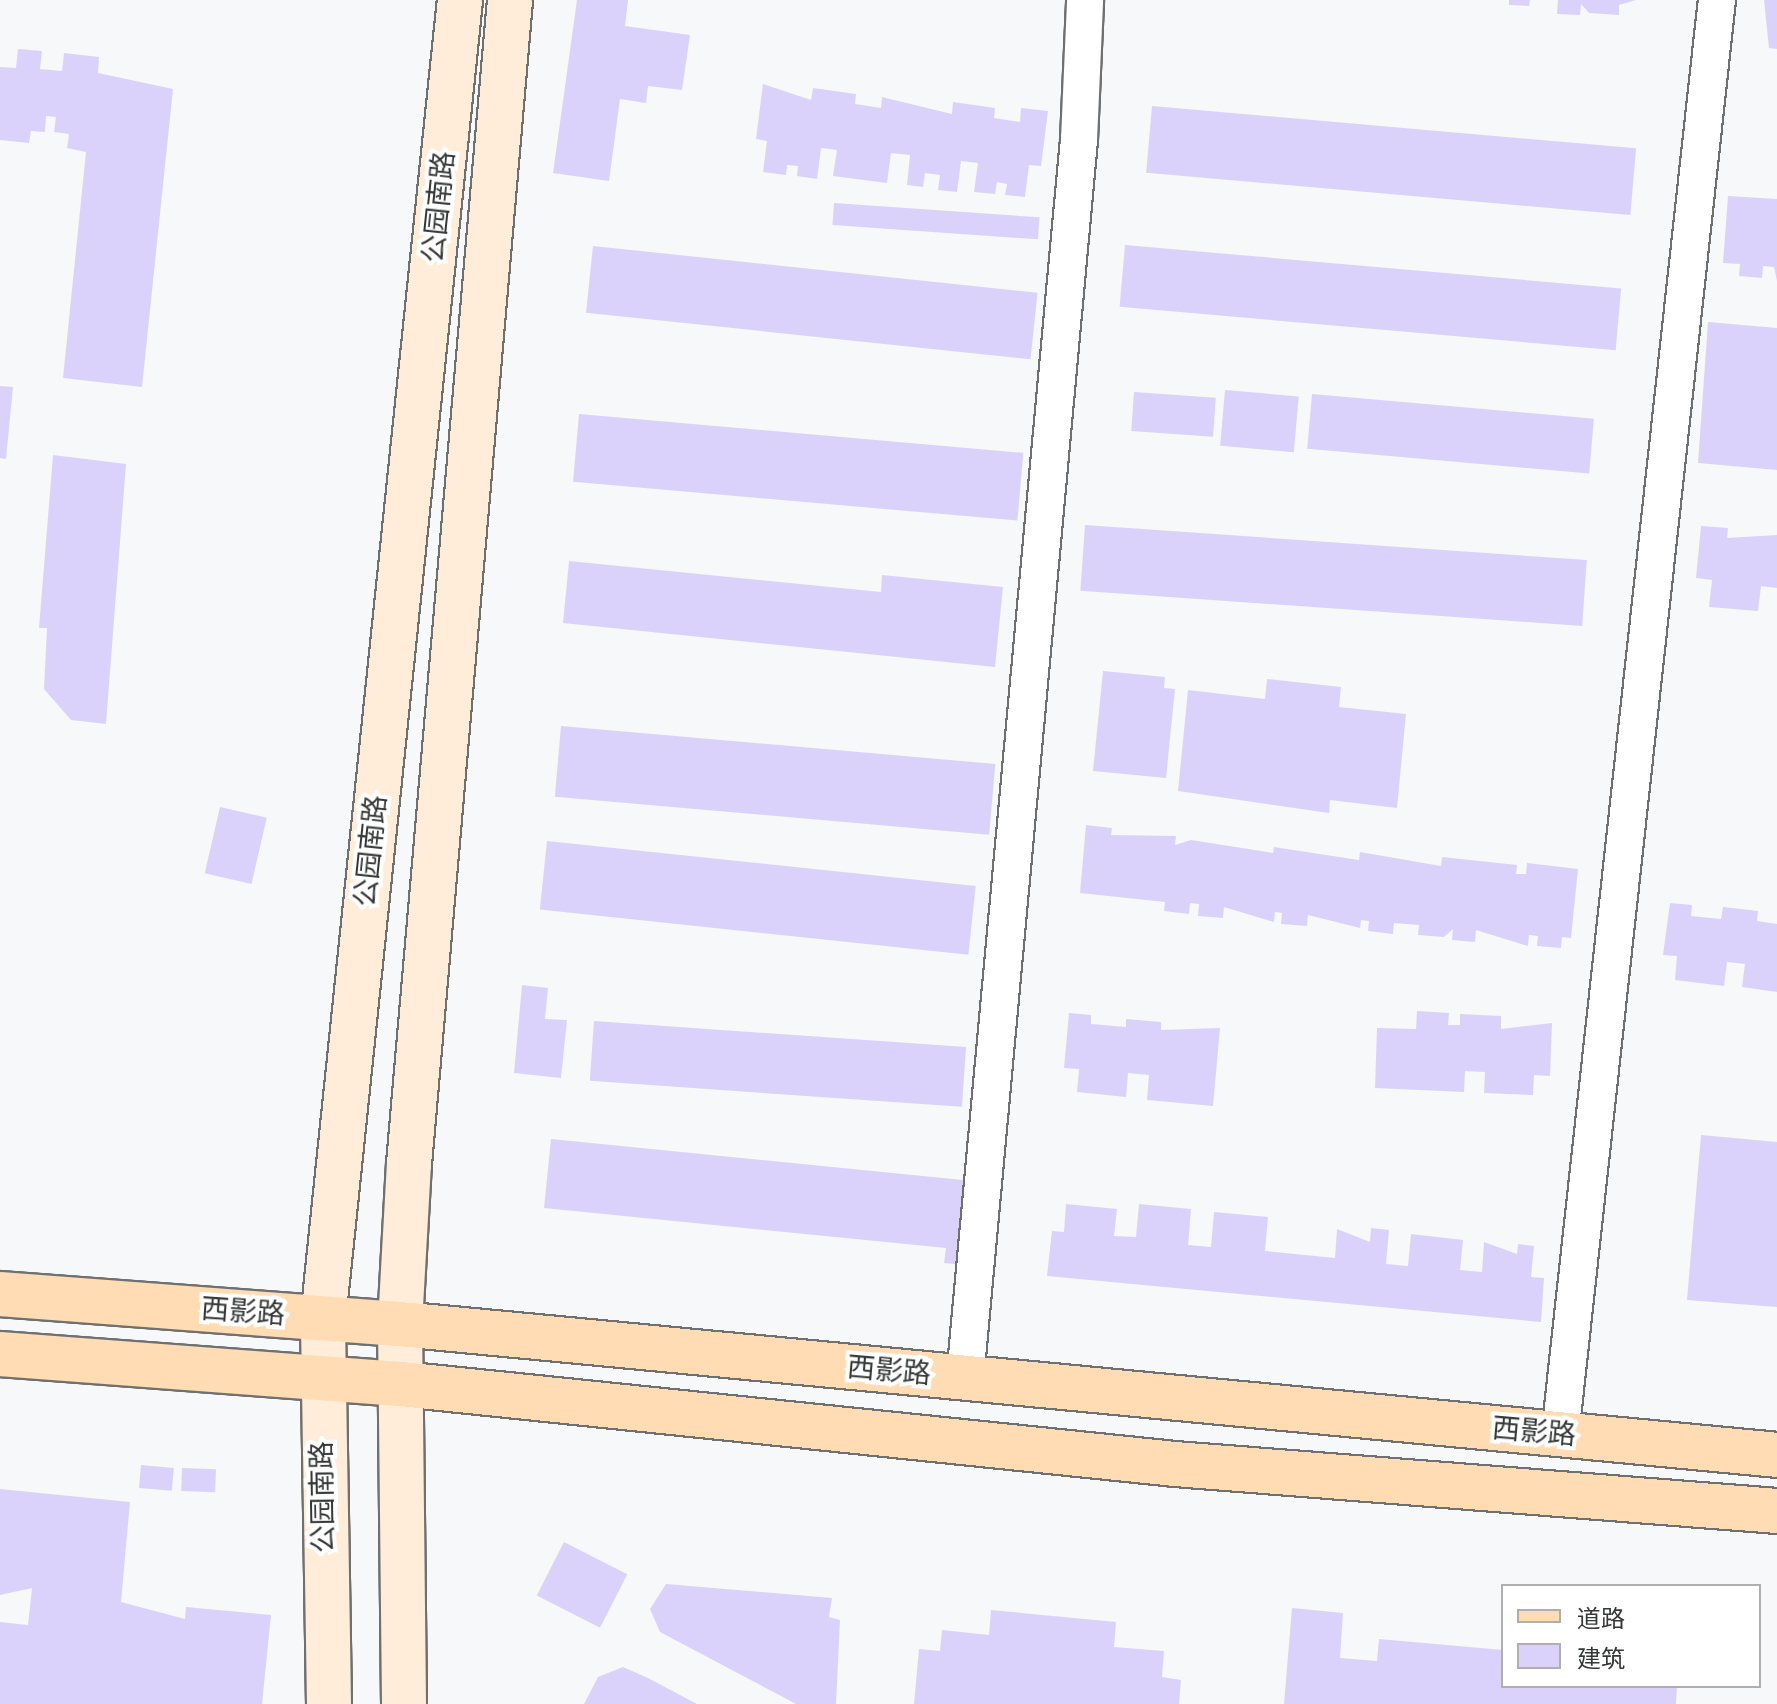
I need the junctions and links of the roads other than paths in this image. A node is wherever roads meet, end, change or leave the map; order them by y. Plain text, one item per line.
1 (460, 0) edge
2 (510, 0) edge
3 (1085, 0) edge
4 (1717, 0) edge
5 (0, 1294) edge
6 (323, 1319) junction
7 (400, 1324) junction
8 (0, 1354) edge
9 (965, 1378) junction
10 (321, 1381) junction
11 (401, 1384) junction
12 (1560, 1435) junction
13 (1777, 1455) edge
14 (1777, 1511) edge
15 (329, 1704) edge
16 (404, 1704) edge

1 - 6 main road, 公园南路
2 - 7 main road, 公园南路
3 - 9 street
4 - 12 street
5 - 6 main road, 西影路
6 - 7 main road, 西影路
6 - 10 main road, 公园南路
7 - 9 main road, 西影路
7 - 11 main road, 公园南路
8 - 10 main road
9 - 12 main road, 西影路
10 - 11 main road
10 - 15 main road, 公园南路
11 - 14 main road
11 - 16 main road, 公园南路
12 - 13 main road, 西影路

